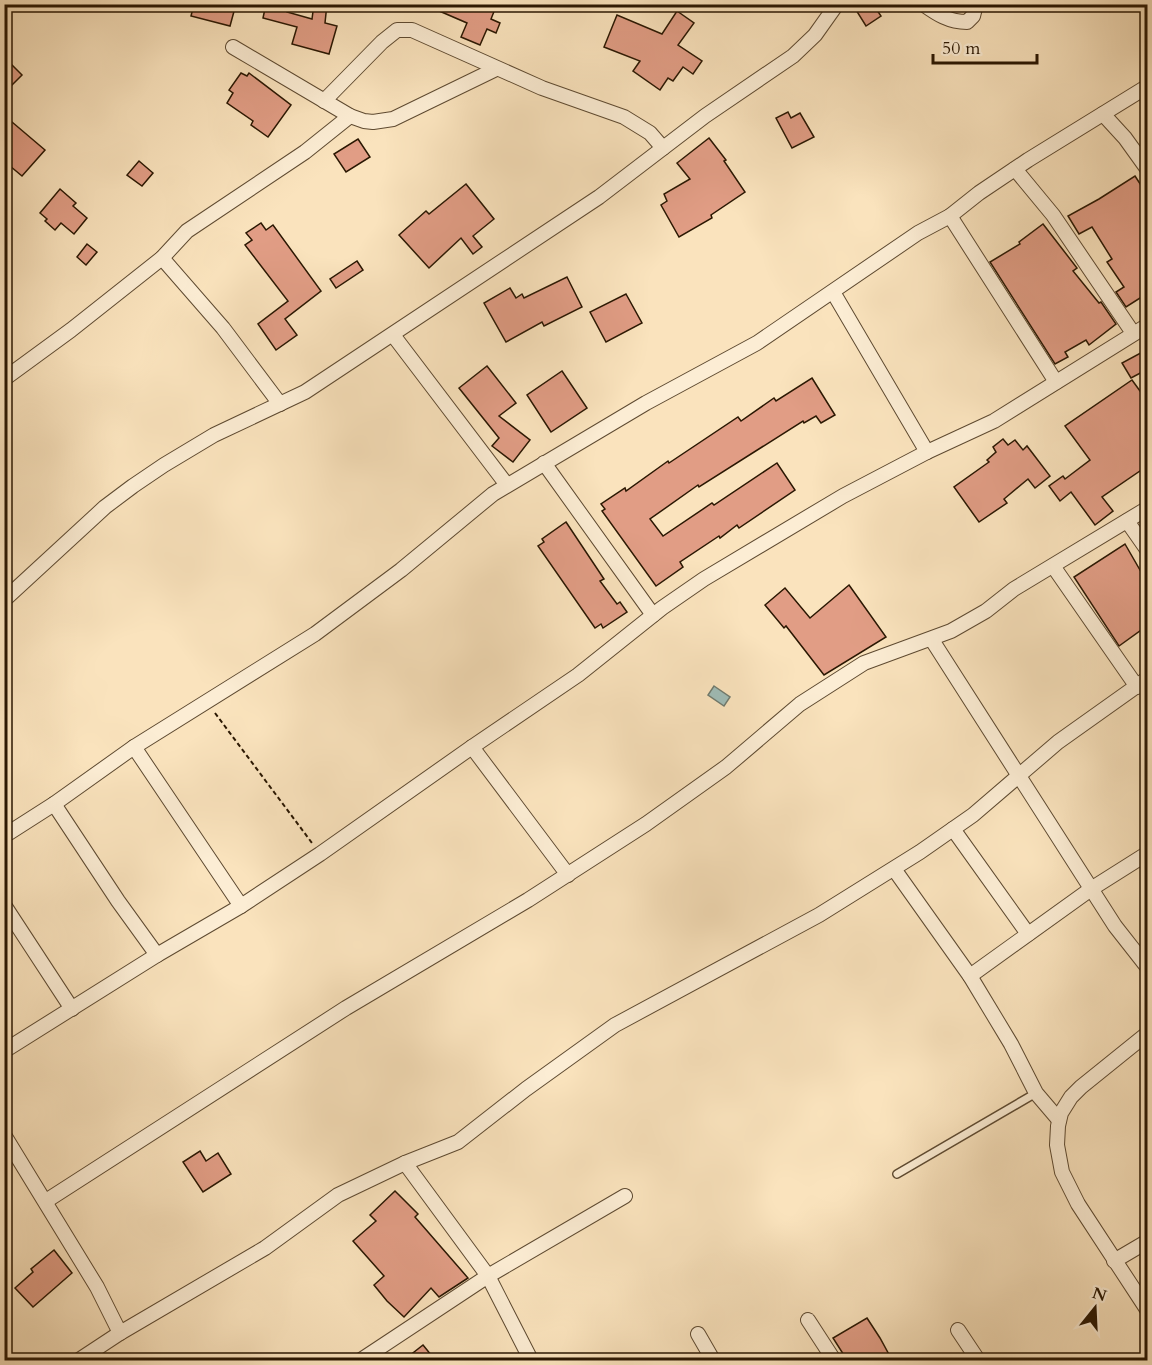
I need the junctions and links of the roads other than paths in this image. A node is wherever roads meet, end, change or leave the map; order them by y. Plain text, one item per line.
1 (837, 4) edge
2 (923, 4) edge
3 (976, 4) edge
4 (233, 47) dead end
5 (496, 69) junction
6 (1148, 86) edge
7 (324, 101) junction
8 (1103, 114) junction
9 (350, 116) junction
10 (663, 148) junction
11 (1015, 169) junction
12 (1148, 170) edge
13 (950, 216) junction
14 (162, 258) junction
15 (833, 292) junction
16 (1148, 325) edge
17 (1133, 333) junction
18 (393, 335) junction
19 (4, 380) edge
20 (1056, 382) junction
21 (280, 404) junction
22 (927, 452) junction
23 (544, 463) junction
24 (507, 485) junction
25 (1148, 508) edge
26 (1127, 521) junction
27 (1148, 551) edge
28 (1053, 566) junction
29 (4, 600) edge
30 (653, 615) junction
31 (932, 640) junction
32 (1142, 682) edge
33 (134, 747) junction
34 (472, 747) junction
35 (1017, 776) junction
36 (54, 804) junction
37 (953, 829) junction
38 (4, 836) edge
39 (1148, 853) edge
40 (894, 869) junction
41 (568, 875) junction
42 (1091, 889) junction
43 (4, 905) edge
44 (241, 906) junction
45 (1028, 934) junction
46 (157, 955) junction
47 (1148, 968) edge
48 (970, 976) junction
49 (72, 1009) junction
50 (1148, 1033) edge
51 (4, 1051) edge
52 (1036, 1093) junction
53 (1059, 1120) junction
54 (4, 1135) edge
55 (405, 1162) junction
56 (897, 1174) dead end
57 (625, 1196) dead end
58 (46, 1201) junction
59 (1148, 1241) edge
60 (1114, 1261) junction
61 (488, 1276) junction
62 (1148, 1311) edge
63 (808, 1320) dead end
64 (958, 1330) dead end
65 (120, 1333) junction
66 (698, 1334) dead end
67 (79, 1360) edge
68 (361, 1360) edge
69 (531, 1360) edge
70 (713, 1360) edge
71 (834, 1360) edge
72 (978, 1360) edge

1 - 10 street
2 - 3 street
4 - 7 street
5 - 7 street
5 - 9 street
5 - 10 street
6 - 8 street
7 - 9 street
8 - 11 street
8 - 12 street
9 - 14 street
10 - 18 street
11 - 13 street
11 - 17 street
13 - 15 street
13 - 20 street
14 - 19 street
14 - 21 street
15 - 22 street
15 - 23 street
16 - 17 street
17 - 20 street
18 - 21 street
18 - 24 street
20 - 22 street
21 - 29 street
22 - 30 street
23 - 24 street
23 - 30 street
24 - 33 street
25 - 26 street
26 - 27 street
26 - 28 street
28 - 31 street
28 - 32 street
30 - 34 street
31 - 35 street
31 - 41 street
32 - 35 street
33 - 36 street
33 - 44 street
34 - 41 street
34 - 44 street
35 - 37 street
35 - 42 street
36 - 38 street
36 - 46 street
37 - 40 street
37 - 45 street
39 - 42 street
40 - 48 street
40 - 55 street
41 - 58 street
42 - 45 street
42 - 47 street
43 - 49 street
44 - 46 street
45 - 48 street
46 - 49 street
48 - 52 street
49 - 51 street
50 - 53 street
52 - 53 street
52 - 56 lane
53 - 60 street
54 - 58 street
55 - 61 street
55 - 65 street
57 - 61 street
58 - 65 street
59 - 60 street
60 - 62 street
61 - 68 street
61 - 69 street
63 - 71 street
64 - 72 street
65 - 67 street
66 - 70 street

